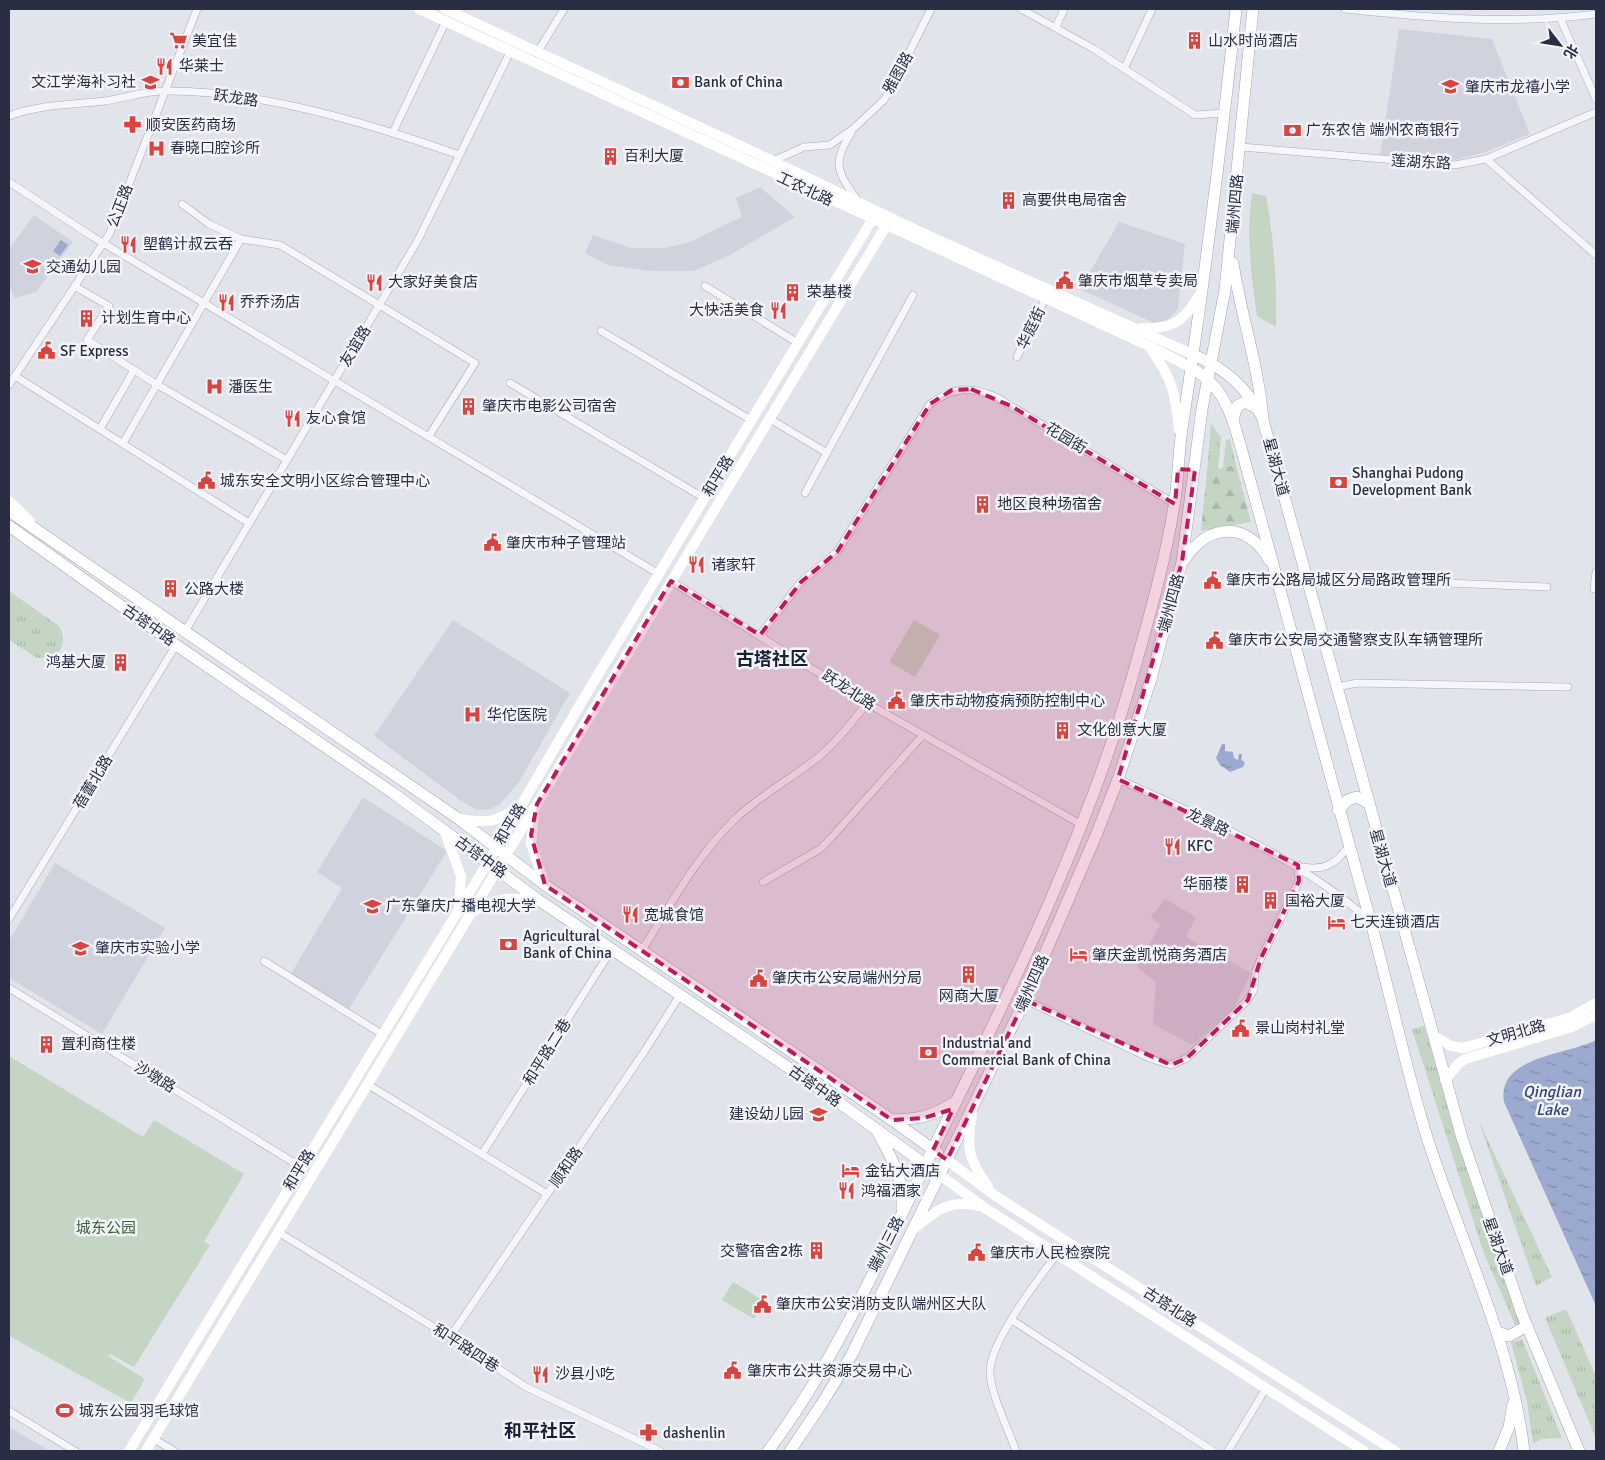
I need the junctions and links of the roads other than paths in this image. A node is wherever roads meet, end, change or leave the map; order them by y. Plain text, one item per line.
1 (196, 9) edge
2 (419, 9) edge
3 (445, 9) edge
4 (564, 9) edge
5 (931, 9) edge
6 (1021, 9) edge
7 (1064, 9) edge
8 (1152, 9) edge
9 (1236, 9) edge
10 (1253, 9) edge
11 (1345, 9) edge
12 (1596, 14) edge
13 (1560, 18) junction
14 (446, 21) junction
15 (1056, 27) junction
16 (510, 52) junction
17 (537, 53) junction
18 (1124, 69) junction
19 (165, 91) junction
20 (1596, 99) edge
21 (1596, 112) edge
22 (1225, 113) junction
23 (9, 116) edge
24 (854, 128) junction
25 (393, 132) junction
26 (1241, 147) junction
27 (459, 155) junction
28 (1486, 159) junction
29 (773, 161) junction
30 (9, 182) edge
31 (182, 204) dead end
32 (861, 204) junction
33 (872, 220) junction
34 (886, 226) junction
35 (241, 239) junction
36 (104, 243) junction
37 (1231, 252) junction
38 (1596, 255) edge
39 (705, 286) dead end
40 (76, 287) junction
41 (1204, 288) junction
42 (1226, 290) junction
43 (913, 294) dead end
44 (1045, 299) junction
45 (204, 302) junction
46 (380, 304) junction
47 (1135, 327) junction
48 (601, 331) dead end
49 (798, 343) junction
50 (1149, 346) junction
51 (1194, 355) junction
52 (1017, 357) dead end
53 (1212, 363) junction
54 (1192, 368) junction
55 (134, 370) junction
56 (15, 376) junction
57 (1209, 378) junction
58 (335, 379) junction
59 (510, 383) dead end
60 (156, 384) junction
61 (9, 385) edge
62 (1261, 415) junction
63 (770, 419) junction
64 (751, 420) junction
65 (1233, 420) junction
66 (100, 429) junction
67 (429, 436) junction
68 (1180, 438) junction
69 (123, 444) junction
70 (827, 453) junction
71 (287, 460) junction
72 (1178, 469) junction
73 (1195, 470) junction
74 (805, 493) dead end
75 (704, 498) junction
76 (9, 501) edge
77 (1174, 504) junction
78 (9, 510) edge
79 (249, 523) junction
80 (9, 526) edge
81 (9, 532) edge
82 (47, 537) junction
83 (38, 547) junction
84 (1182, 562) junction
85 (1276, 570) junction
86 (1596, 572) edge
87 (659, 574) junction
88 (670, 581) junction
89 (1307, 582) junction
90 (1547, 587) dead end
91 (1594, 588) dead end
92 (184, 633) junction
93 (760, 635) junction
94 (176, 645) junction
95 (1336, 687) junction
96 (1568, 687) dead end
97 (868, 703) junction
98 (923, 735) junction
99 (1118, 779) junction
100 (400, 780) junction
101 (393, 794) junction
102 (526, 798) junction
103 (1368, 803) junction
104 (538, 804) junction
105 (1338, 810) junction
106 (456, 818) junction
107 (1082, 825) junction
108 (444, 830) junction
109 (496, 847) junction
110 (1348, 847) junction
111 (507, 856) junction
112 (488, 862) junction
113 (1298, 865) junction
114 (498, 870) junction
115 (763, 882) dead end
116 (545, 885) junction
117 (537, 899) junction
118 (459, 908) junction
119 (471, 914) junction
120 (9, 919) edge
121 (1370, 920) junction
122 (1034, 933) junction
123 (1051, 940) junction
124 (612, 949) junction
125 (642, 950) junction
126 (264, 961) dead end
127 (9, 988) edge
128 (680, 995) junction
129 (1025, 1000) junction
130 (1596, 1003) edge
131 (1596, 1015) edge
132 (382, 1034) junction
133 (1434, 1036) junction
134 (823, 1073) junction
135 (1445, 1080) junction
136 (368, 1084) junction
137 (816, 1086) junction
138 (956, 1101) junction
139 (972, 1110) junction
140 (892, 1120) junction
141 (876, 1129) junction
142 (933, 1150) junction
143 (482, 1154) junction
144 (947, 1160) junction
145 (926, 1164) junction
146 (302, 1166) junction
147 (940, 1175) junction
148 (547, 1194) junction
149 (997, 1196) junction
150 (985, 1208) junction
151 (902, 1213) junction
152 (913, 1230) junction
153 (278, 1232) junction
154 (1057, 1254) junction
155 (1012, 1320) junction
156 (1527, 1326) junction
157 (1497, 1332) junction
158 (450, 1337) junction
159 (1265, 1390) junction
160 (1514, 1395) junction
161 (9, 1411) edge
162 (1373, 1437) junction
163 (154, 1439) junction
164 (794, 1450) edge
165 (75, 1451) edge
166 (129, 1451) edge
167 (146, 1451) edge
168 (174, 1451) edge
169 (660, 1451) edge
170 (768, 1451) edge
171 (1016, 1451) edge
172 (1214, 1451) edge
173 (1228, 1451) edge
174 (1364, 1451) edge
175 (1395, 1451) edge
176 (1499, 1451) edge
177 (1524, 1451) edge
178 (1579, 1451) edge

1 - 19 street, 公正路
2 - 14 main road, 工农北路
3 - 17 main road, 工农北路
4 - 17 street
5 - 24 street, 雅图路
6 - 15 street
7 - 15 street
8 - 18 street
9 - 22 main road, 端州四路
10 - 26 main road, 端州四路
11 - 13 street
12 - 13 street
13 - 20 street
14 - 16 main road, 工农北路
14 - 25 street
15 - 18 street
16 - 27 street, 友谊路
16 - 33 main road, 工农北路
17 - 29 main road, 工农北路
18 - 22 street
19 - 23 street, 跃龙路
19 - 25 street, 跃龙路
19 - 36 street, 公正路
21 - 28 street, 莲湖东路
22 - 41 main road, 端州四路
24 - 29 street
24 - 32 street
25 - 27 street, 跃龙路
26 - 28 street, 莲湖东路
26 - 37 main road, 端州四路
27 - 46 street, 友谊路
28 - 38 street
29 - 32 main road, 工农北路
30 - 36 street
31 - 35 street
32 - 47 main road, 工农北路
33 - 34 main road, 工农北路
33 - 49 main road, 和平路
34 - 44 main road, 工农北路
34 - 63 main road, 和平路
35 - 45 street
35 - 46 street
36 - 40 street, 公正路
36 - 45 street
37 - 42 main road, 端州四路
37 - 62 main road, 星湖大道
39 - 49 street
40 - 55 street
40 - 56 street, 公正路
41 - 42 main road
41 - 47 main road
41 - 51 main road, 端州四路
42 - 53 main road, 端州四路
43 - 70 street
44 - 50 main road, 工农北路
44 - 52 street, 华庭街
45 - 58 street
45 - 60 street
46 - 58 street, 友谊路
46 - 67 street
47 - 51 main road, 工农北路
48 - 64 street
49 - 64 main road, 和平路
50 - 54 main road, 工农北路
50 - 68 main road
51 - 53 main road
51 - 54 main road, 端州四路
53 - 57 main road, 端州四路
53 - 62 main road
54 - 57 main road, 星湖大道
54 - 68 main road, 端州四路
55 - 60 street
55 - 66 street
56 - 61 street, 公正路
56 - 66 street
57 - 65 main road, 星湖大道
57 - 73 main road, 端州四路
58 - 67 street
58 - 71 street, 友谊路
59 - 75 street
60 - 69 street
60 - 71 street
62 - 65 main road
62 - 89 main road, 星湖大道
63 - 70 street
63 - 88 main road, 和平路
64 - 75 main road, 和平路
65 - 85 main road, 星湖大道
66 - 69 street
67 - 87 street
68 - 72 main road, 端州四路
69 - 79 street
70 - 74 street
71 - 79 street, 友谊路
72 - 73 main road
72 - 77 main road, 端州四路
73 - 84 main road, 端州四路
75 - 87 main road, 和平路
76 - 82 main road, 古塔中路
77 - 93 street, 花园街
77 - 107 main road, 端州四路
78 - 82 main road, 古塔中路
79 - 92 street, 友谊路
80 - 83 main road, 古塔中路
81 - 83 main road, 古塔中路
82 - 92 main road, 古塔中路
83 - 94 main road, 古塔中路
84 - 85 main road
84 - 99 main road, 端州四路
85 - 105 main road, 星湖大道
86 - 91 street
87 - 102 main road, 和平路
88 - 93 street, 跃龙北路
88 - 104 main road, 和平路
89 - 90 street
89 - 95 main road, 星湖大道
92 - 100 main road, 古塔中路
93 - 97 street, 跃龙北路
94 - 101 main road, 古塔中路
94 - 120 street, 蓓蕾北路
95 - 96 street
95 - 103 main road, 星湖大道
97 - 98 street, 跃龙北路
97 - 125 street
98 - 107 street, 跃龙北路
98 - 115 street
99 - 113 street, 龙景路
99 - 123 main road, 端州四路
100 - 101 main road
100 - 106 main road, 古塔中路
101 - 108 main road, 古塔中路
102 - 106 main road
102 - 109 main road, 和平路
103 - 105 main road
103 - 133 main road, 星湖大道
104 - 111 main road, 和平路
104 - 116 main road
105 - 110 main road, 星湖大道
106 - 109 main road, 古塔中路
107 - 122 main road, 端州四路
108 - 112 main road, 古塔中路
108 - 118 main road
109 - 111 main road, 古塔中路
109 - 112 main road, 和平路
110 - 113 street
110 - 121 main road, 星湖大道
111 - 114 main road, 和平路
111 - 116 main road, 古塔中路
112 - 114 main road, 古塔中路
112 - 118 main road, 和平路
113 - 121 street
113 - 129 street
114 - 117 main road, 古塔中路
114 - 119 main road, 和平路
116 - 125 main road, 古塔中路
117 - 119 main road
117 - 124 main road, 古塔中路
118 - 132 main road, 和平路
119 - 136 main road, 和平路
121 - 157 main road, 星湖大道
122 - 123 main road
122 - 138 main road, 端州四路
123 - 129 main road, 端州四路
124 - 128 main road, 古塔中路
124 - 143 street, 和平路二巷
125 - 134 main road, 古塔中路
126 - 132 street
127 - 146 street, 沙墩路
128 - 137 main road, 古塔中路
128 - 148 street, 顺和路
129 - 139 main road, 端州四路
130 - 133 main road, 文明北路
131 - 135 main road, 文明北路
132 - 146 main road, 和平路
133 - 135 main road, 星湖大道
134 - 137 main road
134 - 140 main road, 古塔中路
135 - 156 main road, 星湖大道
136 - 143 street
136 - 153 main road, 和平路
137 - 141 main road, 古塔中路
138 - 140 main road
138 - 142 main road, 端州四路
139 - 144 main road, 端州四路
139 - 149 main road
140 - 142 main road, 古塔中路
141 - 145 main road, 古塔中路
141 - 151 main road
142 - 144 main road, 古塔中路
142 - 145 main road, 端州三路
143 - 148 street
144 - 147 main road, 端州三路
144 - 149 main road, 古塔北路
145 - 147 main road, 古塔中路
145 - 151 main road, 端州三路
146 - 166 main road, 和平路
147 - 150 main road, 古塔北路
147 - 152 main road, 端州三路
148 - 158 street, 顺和路
149 - 162 main road, 古塔北路
150 - 152 main road
150 - 154 main road, 古塔北路
151 - 170 main road, 端州三路
152 - 164 main road, 端州三路
153 - 158 street, 和平路四巷
153 - 163 main road, 和平路
154 - 155 street
154 - 159 main road, 古塔北路
155 - 171 street
155 - 172 street
156 - 157 main road
156 - 178 main road, 星湖大道
157 - 160 main road, 星湖大道
158 - 169 street, 和平路四巷
159 - 173 street
159 - 174 main road, 古塔北路
160 - 176 main road
160 - 177 main road, 星湖大道
161 - 165 street
162 - 174 main road
162 - 175 main road, 古塔北路
163 - 167 main road, 和平路
163 - 168 street

